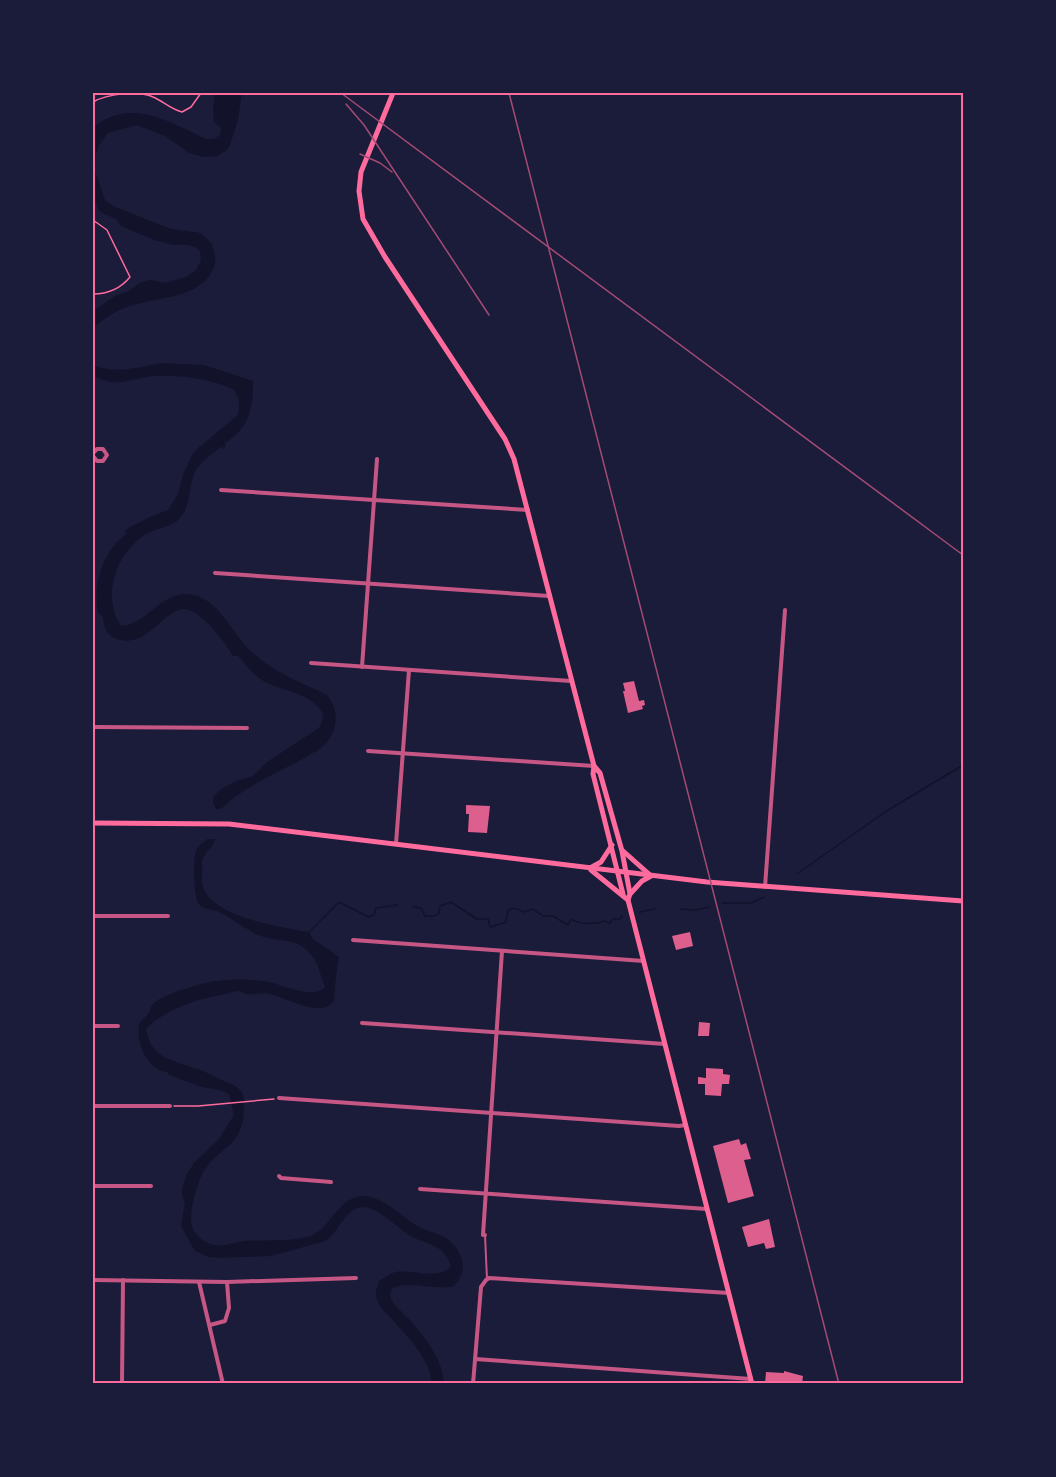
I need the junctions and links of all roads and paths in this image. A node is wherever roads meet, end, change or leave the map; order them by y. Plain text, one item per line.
1 (201, 93) edge
2 (393, 93) edge
3 (93, 102) edge
4 (93, 220) edge
5 (93, 294) edge
6 (377, 459) dead end
7 (221, 490) dead end
8 (374, 500) junction
9 (528, 510) junction
10 (215, 573) dead end
11 (368, 583) junction
12 (550, 596) junction
13 (785, 610) dead end
14 (311, 663) dead end
15 (362, 667) junction
16 (409, 670) junction
17 (571, 681) junction
18 (93, 727) edge
19 (247, 729) dead end
20 (368, 751) dead end
21 (403, 753) junction
22 (594, 766) junction
23 (93, 823) edge
24 (396, 845) junction
25 (612, 845) junction
26 (622, 851) junction
27 (588, 868) junction
28 (618, 872) junction
29 (626, 873) junction
30 (651, 876) junction
31 (765, 887) junction
32 (628, 898) junction
33 (963, 901) edge
34 (93, 916) edge
35 (168, 916) dead end
36 (353, 940) dead end
37 (502, 951) junction
38 (644, 961) junction
39 (363, 1023) dead end
40 (93, 1026) edge
41 (118, 1026) dead end
42 (497, 1032) junction
43 (666, 1044) junction
44 (279, 1098) joint
45 (93, 1106) edge
46 (170, 1106) joint
47 (491, 1113) junction
48 (686, 1125) junction
49 (279, 1176) dead end
50 (332, 1182) dead end
51 (93, 1186) edge
52 (151, 1186) dead end
53 (420, 1189) dead end
54 (486, 1195) junction
55 (708, 1209) junction
56 (485, 1235) joint
57 (356, 1278) dead end
58 (487, 1279) junction
59 (93, 1280) edge
60 (123, 1280) junction
61 (199, 1282) junction
62 (227, 1282) junction
63 (729, 1293) junction
64 (210, 1325) junction
65 (474, 1359) junction
66 (751, 1381) edge
67 (123, 1384) edge
68 (223, 1384) edge
69 (473, 1384) edge

1 - 3 path
2 - 9 main road
4 - 5 path
6 - 8 street
7 - 8 street
8 - 9 street
8 - 11 street
9 - 12 main road
10 - 11 street
11 - 12 street
11 - 15 street
12 - 17 main road
13 - 31 street
14 - 15 street
15 - 16 street
16 - 17 street
16 - 21 street
17 - 22 main road
18 - 19 street
20 - 21 street
21 - 22 street
21 - 24 street
22 - 25 main road
22 - 26 main road
23 - 24 main road
24 - 27 main road
25 - 27 main road
25 - 28 main road
26 - 29 main road
26 - 30 main road
27 - 28 main road
27 - 32 main road
28 - 29 main road
28 - 32 main road
29 - 30 main road
29 - 32 main road
30 - 31 main road
30 - 32 main road
31 - 33 main road
32 - 38 main road
34 - 35 street
36 - 37 street
37 - 38 street
37 - 42 street
38 - 43 main road
39 - 42 street
40 - 41 street
42 - 43 street
42 - 47 street
43 - 48 main road
44 - 46 path
44 - 47 street
45 - 46 street
47 - 48 street
47 - 54 street
48 - 55 main road
49 - 50 street
51 - 52 street
53 - 54 street
54 - 55 street
54 - 56 street
55 - 63 main road
56 - 58 street
57 - 62 street
58 - 63 street
58 - 65 street
59 - 60 street
60 - 61 street
60 - 67 street
61 - 62 street
61 - 64 street
62 - 64 street
63 - 66 main road
64 - 68 street
65 - 66 street
65 - 69 street

